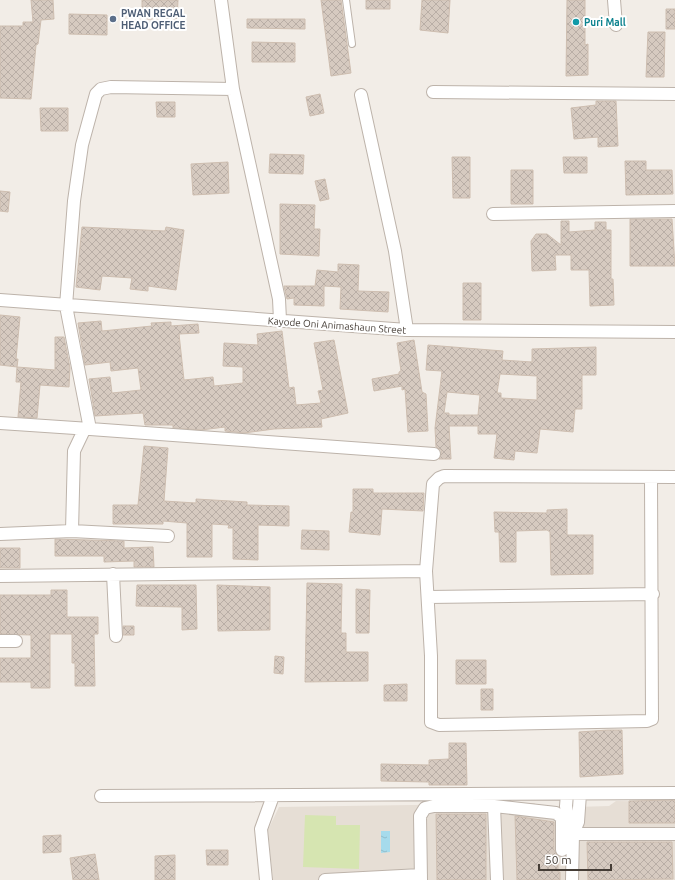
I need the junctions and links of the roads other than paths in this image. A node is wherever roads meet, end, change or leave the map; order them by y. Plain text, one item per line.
1 (221, 0) edge
2 (346, 0) edge
3 (614, 0) edge
4 (616, 25) dead end
5 (352, 44) dead end
6 (233, 89) junction
7 (433, 92) dead end
8 (675, 94) edge
9 (361, 95) dead end
10 (675, 212) edge
11 (493, 214) dead end
12 (0, 300) edge
13 (66, 306) junction
14 (280, 320) junction
15 (407, 330) junction
16 (675, 332) edge
17 (0, 423) edge
18 (88, 428) junction
19 (434, 454) dead end
20 (651, 477) junction
21 (675, 477) edge
22 (72, 531) junction
23 (0, 534) edge
24 (168, 536) dead end
25 (426, 572) junction
26 (113, 574) junction
27 (0, 576) edge
28 (652, 594) junction
29 (428, 597) junction
30 (116, 636) dead end
31 (0, 641) edge
32 (16, 641) dead end
33 (567, 794) junction
34 (580, 794) junction
35 (675, 794) edge
36 (101, 796) dead end
37 (273, 796) junction
38 (494, 806) junction
39 (573, 834) junction
40 (675, 834) edge
41 (562, 850) dead end
42 (421, 878) edge
43 (266, 880) edge
44 (325, 880) edge
45 (497, 880) edge
46 (572, 880) edge

1 - 6 street
2 - 5 lane
3 - 4 street
6 - 13 street
6 - 14 street
7 - 8 street
9 - 15 street
10 - 11 street
12 - 13 street, Kayode Oni Animashaun Street
13 - 14 street, Kayode Oni Animashaun Street
13 - 18 street
14 - 15 street, Kayode Oni Animashaun Street
15 - 16 street, Kayode Oni Animashaun Street
17 - 18 street
18 - 19 street
18 - 22 street
20 - 21 street
20 - 25 street
20 - 28 street
22 - 23 street
22 - 24 street
25 - 26 street
25 - 29 street
26 - 27 street
26 - 30 street
28 - 29 street
28 - 29 street
31 - 32 street
33 - 34 street
33 - 37 street
33 - 39 street
34 - 35 street
34 - 39 street
36 - 37 street
37 - 43 street
38 - 41 street
38 - 42 street
38 - 45 street
39 - 40 street
39 - 46 street
42 - 44 street

